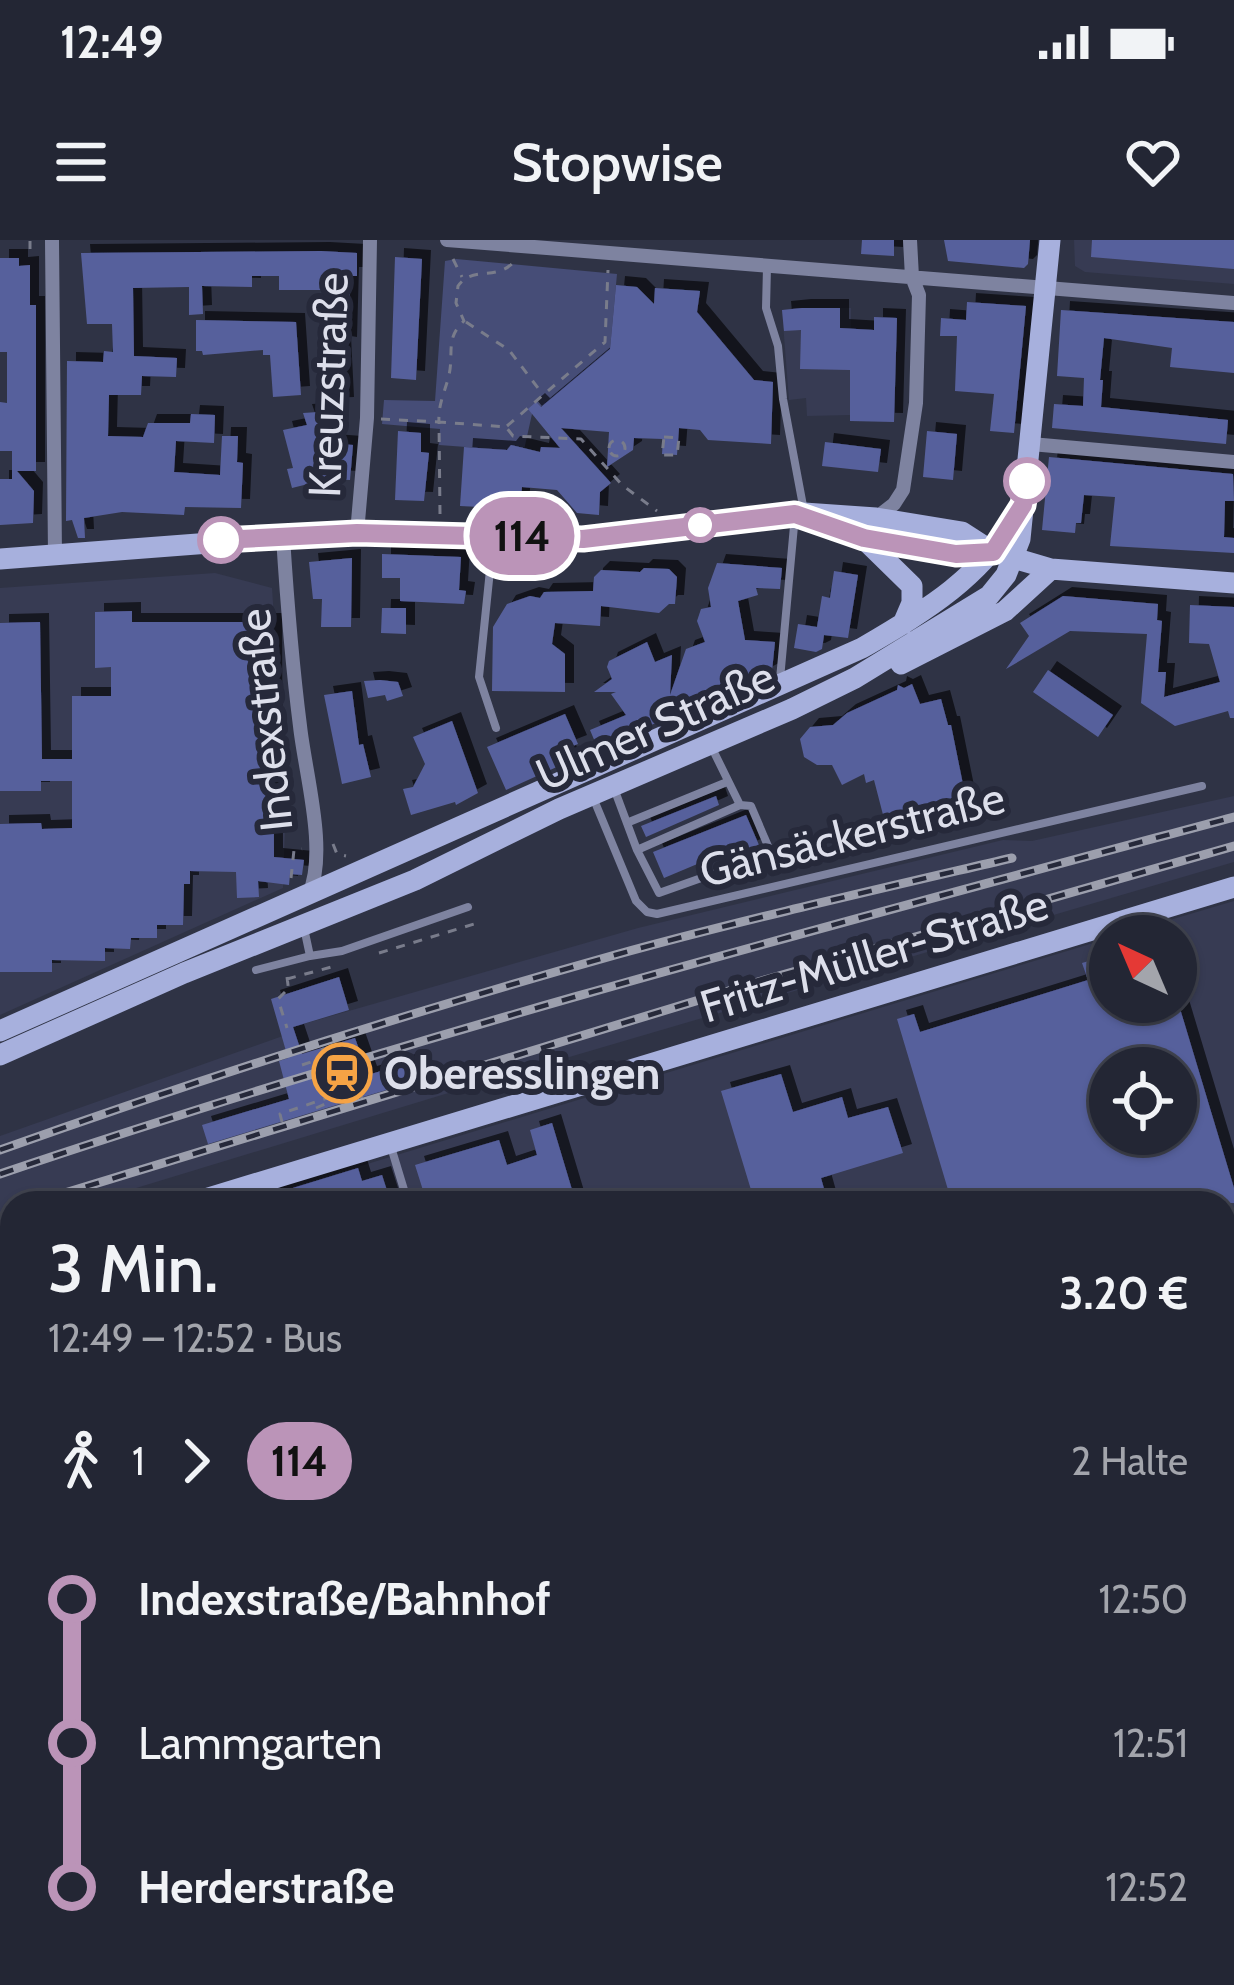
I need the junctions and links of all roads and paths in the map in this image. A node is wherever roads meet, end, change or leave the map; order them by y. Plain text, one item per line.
1 (52, 240) edge
2 (370, 240) edge
3 (447, 240) edge
4 (910, 240) edge
5 (1049, 240) edge
6 (30, 242) edge
7 (31, 249) dead end
8 (610, 254) junction
9 (452, 257) dead end
10 (514, 262) dead end
11 (767, 266) junction
12 (912, 278) junction
13 (462, 279) junction
14 (1045, 286) junction
15 (1234, 302) edge
16 (464, 321) junction
17 (543, 395) junction
18 (367, 418) junction
19 (439, 422) junction
20 (506, 427) junction
21 (1031, 444) junction
22 (1234, 462) edge
23 (659, 512) dead end
24 (800, 513) junction
25 (440, 518) dead end
26 (876, 518) junction
27 (357, 533) junction
28 (494, 536) junction
29 (284, 537) junction
30 (864, 538) junction
31 (55, 555) junction
32 (1003, 556) junction
33 (0, 559) edge
34 (1051, 569) junction
35 (1234, 584) edge
36 (903, 625) junction
37 (855, 678) junction
38 (779, 688) junction
39 (496, 728) dead end
40 (709, 743) junction
41 (727, 782) junction
42 (1202, 786) dead end
43 (602, 789) junction
44 (740, 805) junction
45 (629, 822) junction
46 (304, 849) dead end
47 (637, 850) junction
48 (291, 878) dead end
49 (340, 880) junction
50 (1234, 887) edge
51 (309, 894) junction
52 (468, 908) dead end
53 (303, 926) junction
54 (330, 952) junction
55 (310, 956) junction
56 (286, 962) junction
57 (333, 967) dead end
58 (256, 970) dead end
59 (280, 1005) junction
60 (273, 1008) dead end
61 (287, 1028) dead end
62 (3, 1048) edge
63 (322, 1048) dead end
64 (302, 1064) dead end
65 (333, 1086) dead end
66 (335, 1095) junction
67 (362, 1098) dead end
68 (339, 1105) dead end
69 (316, 1108) dead end
70 (282, 1122) dead end
71 (389, 1141) junction
72 (230, 1191) edge
73 (404, 1191) edge

1 - 31 street
2 - 18 street, Kreuzstraße
3 - 8 street
4 - 12 street
5 - 14 main road
6 - 7 path
8 - 11 street
8 - 17 path
9 - 13 path
10 - 13 path
11 - 12 street
11 - 24 lane
12 - 14 street
12 - 26 street
13 - 16 path
14 - 15 street
14 - 21 main road
16 - 17 path
16 - 19 path
17 - 20 path
18 - 19 path
18 - 27 street, Kreuzstraße
19 - 20 path
19 - 25 path
20 - 23 path
21 - 22 street
21 - 32 main road
24 - 26 main road
24 - 28 main road
24 - 30 main road
24 - 38 lane
26 - 32 main road
27 - 28 main road
27 - 29 main road
28 - 39 lane
29 - 31 main road
29 - 51 street, Indexstraße
30 - 32 main road
30 - 36 main road
31 - 33 main road
32 - 34 main road
32 - 36 main road, Ulmer Straße
32 - 37 main road, Ulmer Straße
34 - 35 main road
34 - 37 main road
36 - 38 main road, Ulmer Straße
37 - 40 main road, Ulmer Straße
38 - 49 main road, Ulmer Straße
40 - 41 lane
40 - 43 main road, Ulmer Straße
41 - 44 lane
41 - 45 lane
42 - 43 lane, Gänsäckerstraße
43 - 45 lane
43 - 53 main road, Ulmer Straße
44 - 47 lane
44 - 47 lane
45 - 47 lane
46 - 48 path
49 - 51 main road, Ulmer Straße
49 - 53 main road, Ulmer Straße
50 - 71 main road, Fritz-Müller-Straße
51 - 62 main road, Ulmer Straße
52 - 54 lane
53 - 55 lane
53 - 62 main road, Ulmer Straße
54 - 55 lane
54 - 57 path
55 - 56 lane
56 - 58 lane
56 - 59 path
59 - 60 path
59 - 61 path
63 - 64 path
65 - 66 path
66 - 68 path
66 - 70 path
67 - 69 path
71 - 72 main road, Fritz-Müller-Straße
71 - 73 lane

